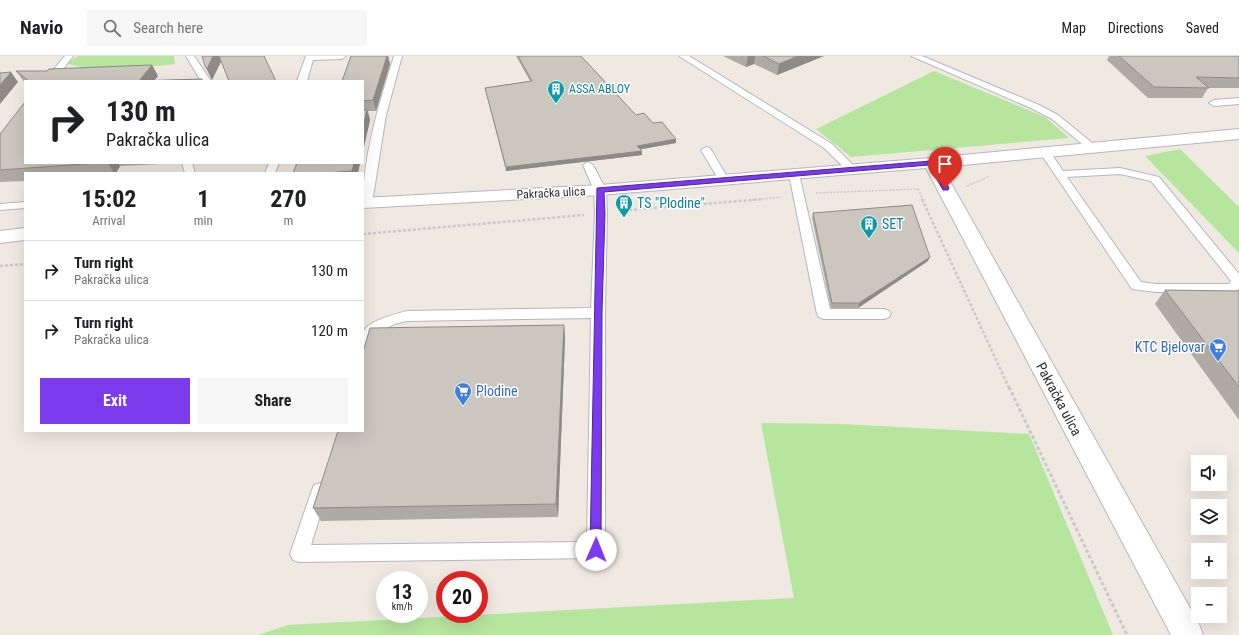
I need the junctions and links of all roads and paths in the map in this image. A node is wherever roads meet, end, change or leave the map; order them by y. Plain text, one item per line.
1 (69, 56) edge
2 (190, 56) edge
3 (342, 56) edge
4 (398, 56) edge
5 (683, 56) edge
6 (915, 56) edge
7 (50, 80) edge
8 (205, 80) edge
9 (302, 80) edge
10 (1239, 101) edge
11 (1214, 103) dead end
12 (381, 115) junction
13 (369, 116) edge
14 (1239, 134) edge
15 (1092, 147) junction
16 (706, 150) dead end
17 (1044, 151) junction
18 (931, 163) junction
19 (588, 165) edge
20 (852, 170) junction
21 (794, 174) junction
22 (1059, 174) junction
23 (724, 180) junction
24 (918, 189) junction
25 (926, 189) dead end
26 (600, 190) junction
27 (798, 195) junction
28 (364, 203) edge
29 (24, 205) edge
30 (0, 207) edge
31 (616, 211) dead end
32 (589, 214) dead end
33 (24, 234) edge
34 (364, 234) edge
35 (0, 237) edge
36 (24, 264) edge
37 (0, 266) edge
38 (598, 313) junction
39 (884, 314) dead end
40 (364, 352) edge
41 (325, 475) edge
42 (1127, 635) edge
43 (1188, 635) edge

1 - 7 lane
2 - 8 lane
3 - 9 lane
4 - 12 lane
5 - 20 lane
6 - 15 lane
10 - 11 lane
12 - 13 lane
12 - 28 lane
14 - 15 street, Pakračka ulica
15 - 17 street, Pakračka ulica
16 - 23 lane
17 - 18 street, Pakračka ulica
17 - 22 lane
18 - 20 street, Pakračka ulica
18 - 43 street, Pakračka ulica
19 - 26 lane
20 - 21 street, Pakračka ulica
21 - 23 street, Pakračka ulica
21 - 27 lane
22 - 22 lane
23 - 26 street, Pakračka ulica
24 - 25 path
24 - 27 path
24 - 42 path
26 - 28 street, Pakračka ulica
26 - 38 lane
27 - 31 path
27 - 39 lane
29 - 30 lane
32 - 34 path
33 - 35 street
36 - 37 path
38 - 40 lane
38 - 41 lane

